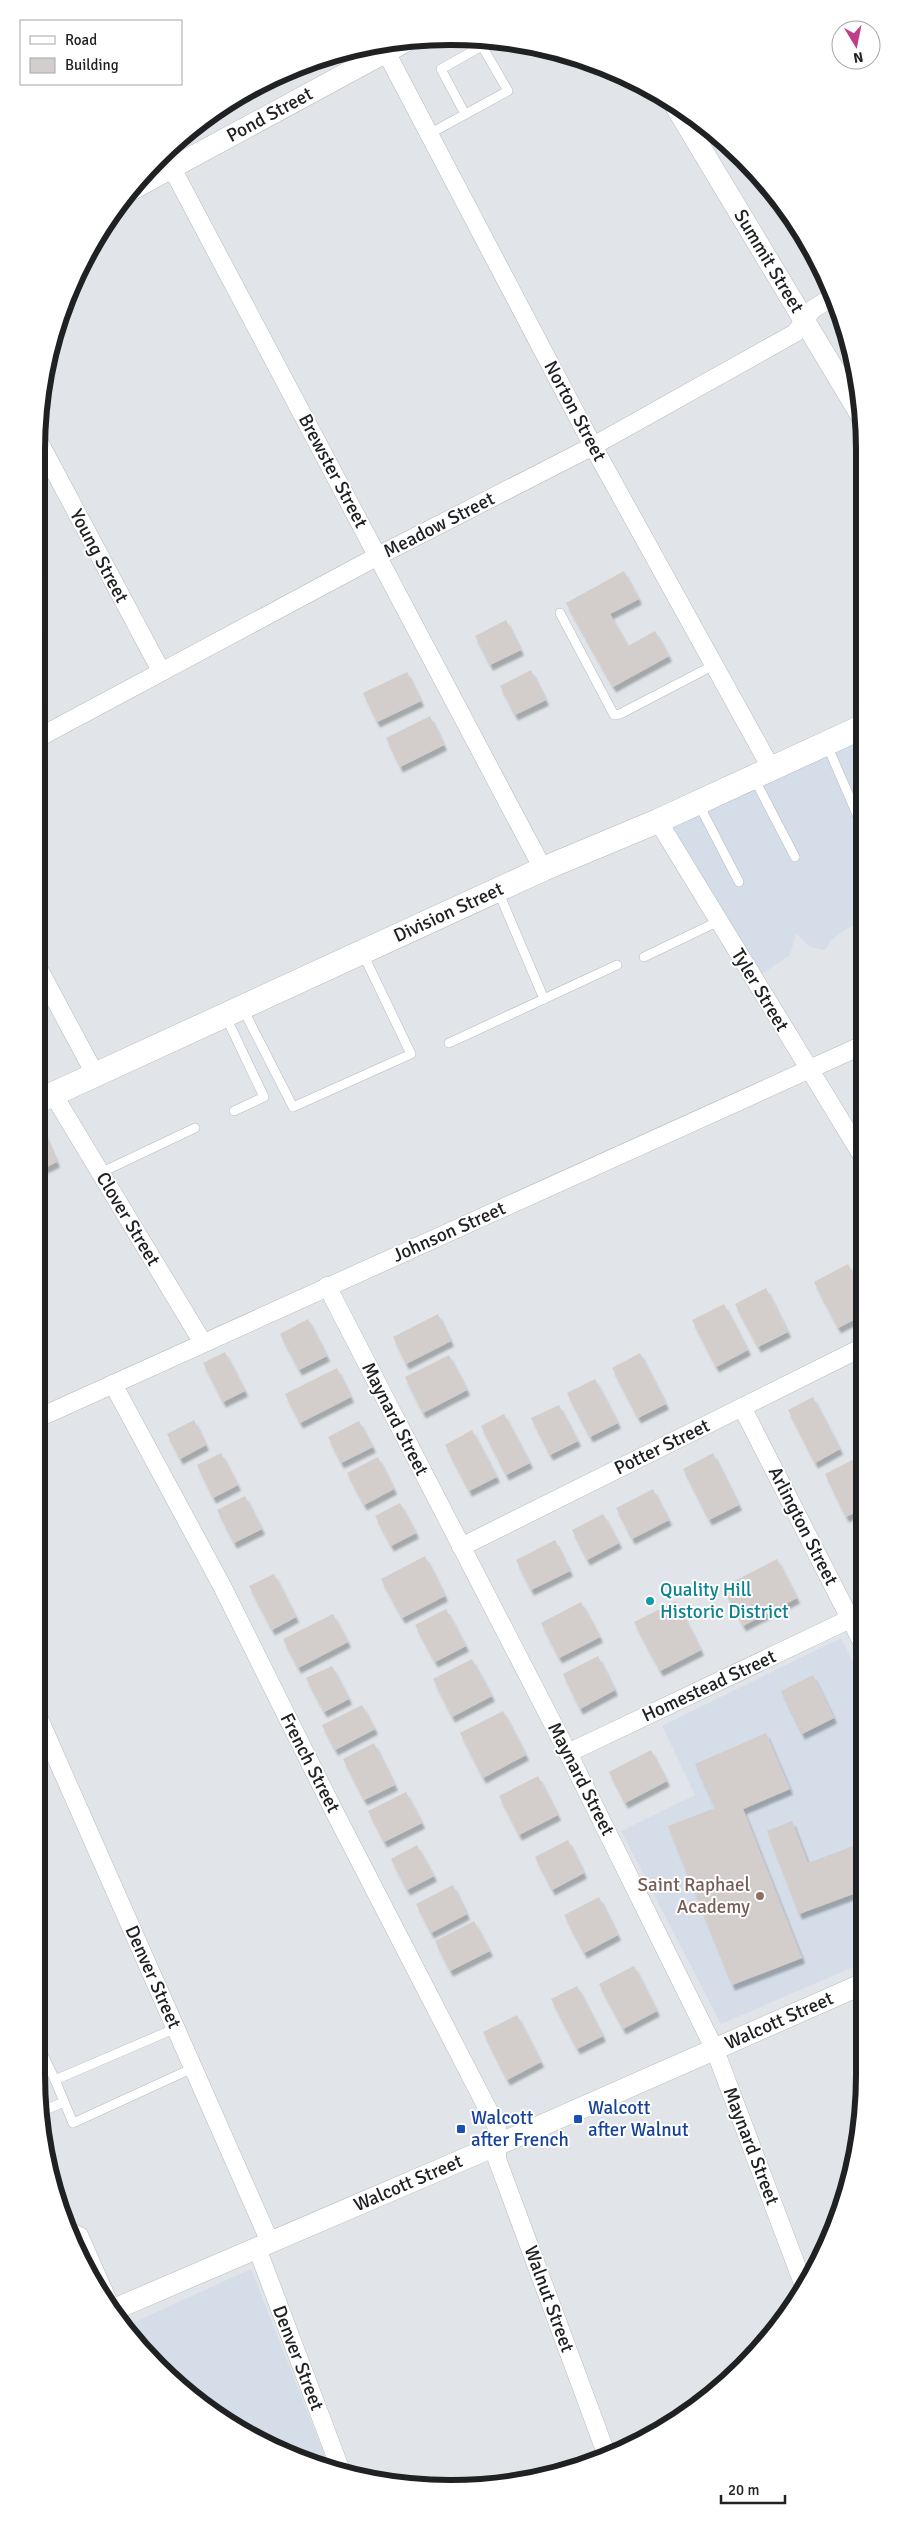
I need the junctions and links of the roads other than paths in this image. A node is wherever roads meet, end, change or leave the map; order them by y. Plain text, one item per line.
1 (481, 46) edge
2 (482, 46) edge
3 (385, 50) edge
4 (376, 52) edge
5 (465, 114) junction
6 (683, 118) edge
7 (429, 134) junction
8 (168, 161) edge
9 (827, 300) edge
10 (804, 321) junction
11 (853, 402) edge
12 (593, 446) junction
13 (45, 453) edge
14 (378, 556) junction
15 (560, 613) dead end
16 (714, 664) junction
17 (161, 671) junction
18 (856, 730) edge
19 (45, 734) edge
20 (826, 742) junction
21 (762, 772) junction
22 (698, 802) junction
23 (856, 812) edge
24 (658, 821) junction
25 (795, 857) dead end
26 (543, 870) junction
27 (739, 882) dead end
28 (498, 890) junction
29 (719, 922) junction
30 (362, 952) junction
31 (644, 957) dead end
32 (617, 965) dead end
33 (45, 981) edge
34 (544, 999) junction
35 (233, 1011) junction
36 (449, 1043) dead end
37 (856, 1048) edge
38 (809, 1070) junction
39 (95, 1074) junction
40 (45, 1098) edge
41 (234, 1111) dead end
42 (195, 1128) dead end
43 (856, 1146) edge
44 (100, 1172) junction
45 (327, 1286) junction
46 (202, 1343) junction
47 (856, 1350) edge
48 (113, 1384) junction
49 (742, 1407) junction
50 (45, 1415) edge
51 (461, 1547) junction
52 (850, 1619) junction
53 (856, 1631) edge
54 (45, 1732) edge
55 (568, 1753) junction
56 (856, 1987) edge
57 (176, 2028) junction
58 (715, 2050) junction
59 (45, 2059) edge
60 (194, 2068) junction
61 (55, 2080) junction
62 (64, 2102) junction
63 (47, 2109) edge
64 (497, 2145) junction
65 (76, 2230) edge
66 (263, 2245) junction
67 (801, 2278) edge
68 (108, 2292) edge
69 (118, 2307) edge
70 (605, 2449) edge
71 (338, 2463) edge

1 - 5 lane
2 - 5 lane
3 - 7 street, Norton Street
4 - 8 street, Pond Street
5 - 7 lane
6 - 10 street, Summit Street
7 - 12 street, Norton Street
8 - 14 street, Brewster Street
9 - 10 street, Meadow Street
10 - 11 street, Summit Street
10 - 12 street, Meadow Street
12 - 14 street, Meadow Street
12 - 16 street, Norton Street
13 - 17 street, Young Street
14 - 17 street, Meadow Street
14 - 26 street, Brewster Street
15 - 16 lane
16 - 21 street, Norton Street
17 - 19 street, Meadow Street
18 - 20 main road, Division Street
20 - 21 main road, Division Street
20 - 23 lane
21 - 22 main road, Division Street
21 - 25 lane
22 - 24 main road, Division Street
22 - 27 lane
24 - 26 main road, Division Street
24 - 29 street, Tyler Street
26 - 28 main road, Division Street
28 - 30 main road, Division Street
28 - 34 lane
29 - 31 lane
29 - 38 street, Tyler Street
30 - 35 main road, Division Street
30 - 35 lane
32 - 34 lane
33 - 39 street
34 - 36 lane
35 - 39 main road, Division Street
35 - 41 lane
37 - 38 street, Johnson Street
38 - 43 street, Tyler Street
38 - 45 street, Johnson Street
39 - 40 main road, Division Street
40 - 44 street, Clover Street
42 - 44 lane
44 - 46 street, Clover Street
45 - 46 street, Johnson Street
45 - 51 street, Maynard Street
46 - 48 street, Johnson Street
47 - 49 street, Potter Street
48 - 50 street, Johnson Street
48 - 64 street, French Street
49 - 51 street, Potter Street
49 - 52 street, Arlington Street
51 - 55 street, Maynard Street
52 - 53 street, Arlington Street
52 - 55 street, Homestead Street
54 - 57 street, Denver Street
55 - 58 street, Maynard Street
56 - 58 street, Walcott Street
57 - 60 street, Denver Street
57 - 61 lane
58 - 64 street, Walcott Street
58 - 67 street, Maynard Street
59 - 61 lane
60 - 62 lane
60 - 66 street, Denver Street
61 - 62 lane
62 - 63 lane
64 - 66 street, Walcott Street
64 - 70 street, Walnut Street
65 - 68 lane
66 - 69 street, Walcott Street
66 - 71 street, Denver Street

